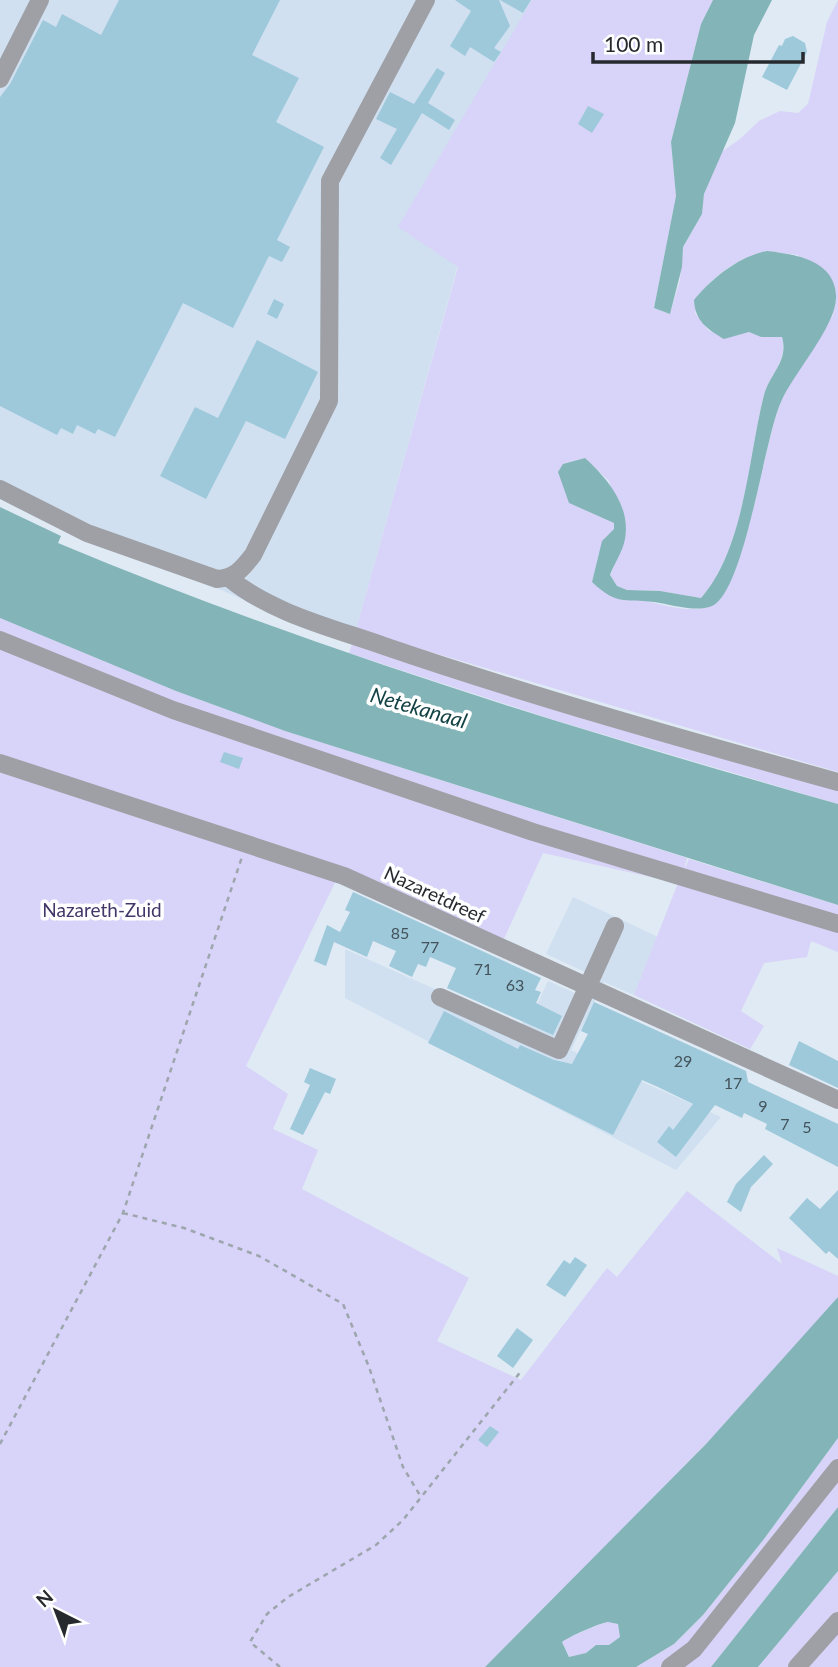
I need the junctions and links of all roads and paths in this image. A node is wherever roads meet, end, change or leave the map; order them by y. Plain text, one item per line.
1 (40, 0) edge
2 (426, 0) edge
3 (0, 79) edge
4 (0, 489) edge
5 (229, 578) junction
6 (0, 640) edge
7 (0, 763) edge
8 (838, 782) edge
9 (247, 844) junction
10 (838, 924) edge
11 (615, 926) dead end
12 (587, 987) junction
13 (440, 997) dead end
14 (838, 1100) edge
15 (123, 1213) junction
16 (522, 1370) dead end
17 (0, 1444) edge
18 (838, 1468) edge
19 (421, 1497) junction
20 (838, 1621) edge
21 (280, 1667) edge
22 (670, 1667) edge
23 (797, 1667) edge

1 - 3 street
2 - 5 street
4 - 5 street
5 - 8 street
6 - 10 street
7 - 9 street, Nazaretdreef
9 - 12 street, Nazaretdreef
9 - 15 path
11 - 12 street
12 - 13 street
12 - 14 street, Nazaretdreef
15 - 17 path
15 - 19 path
16 - 19 path
18 - 22 street
19 - 21 path
20 - 23 street

